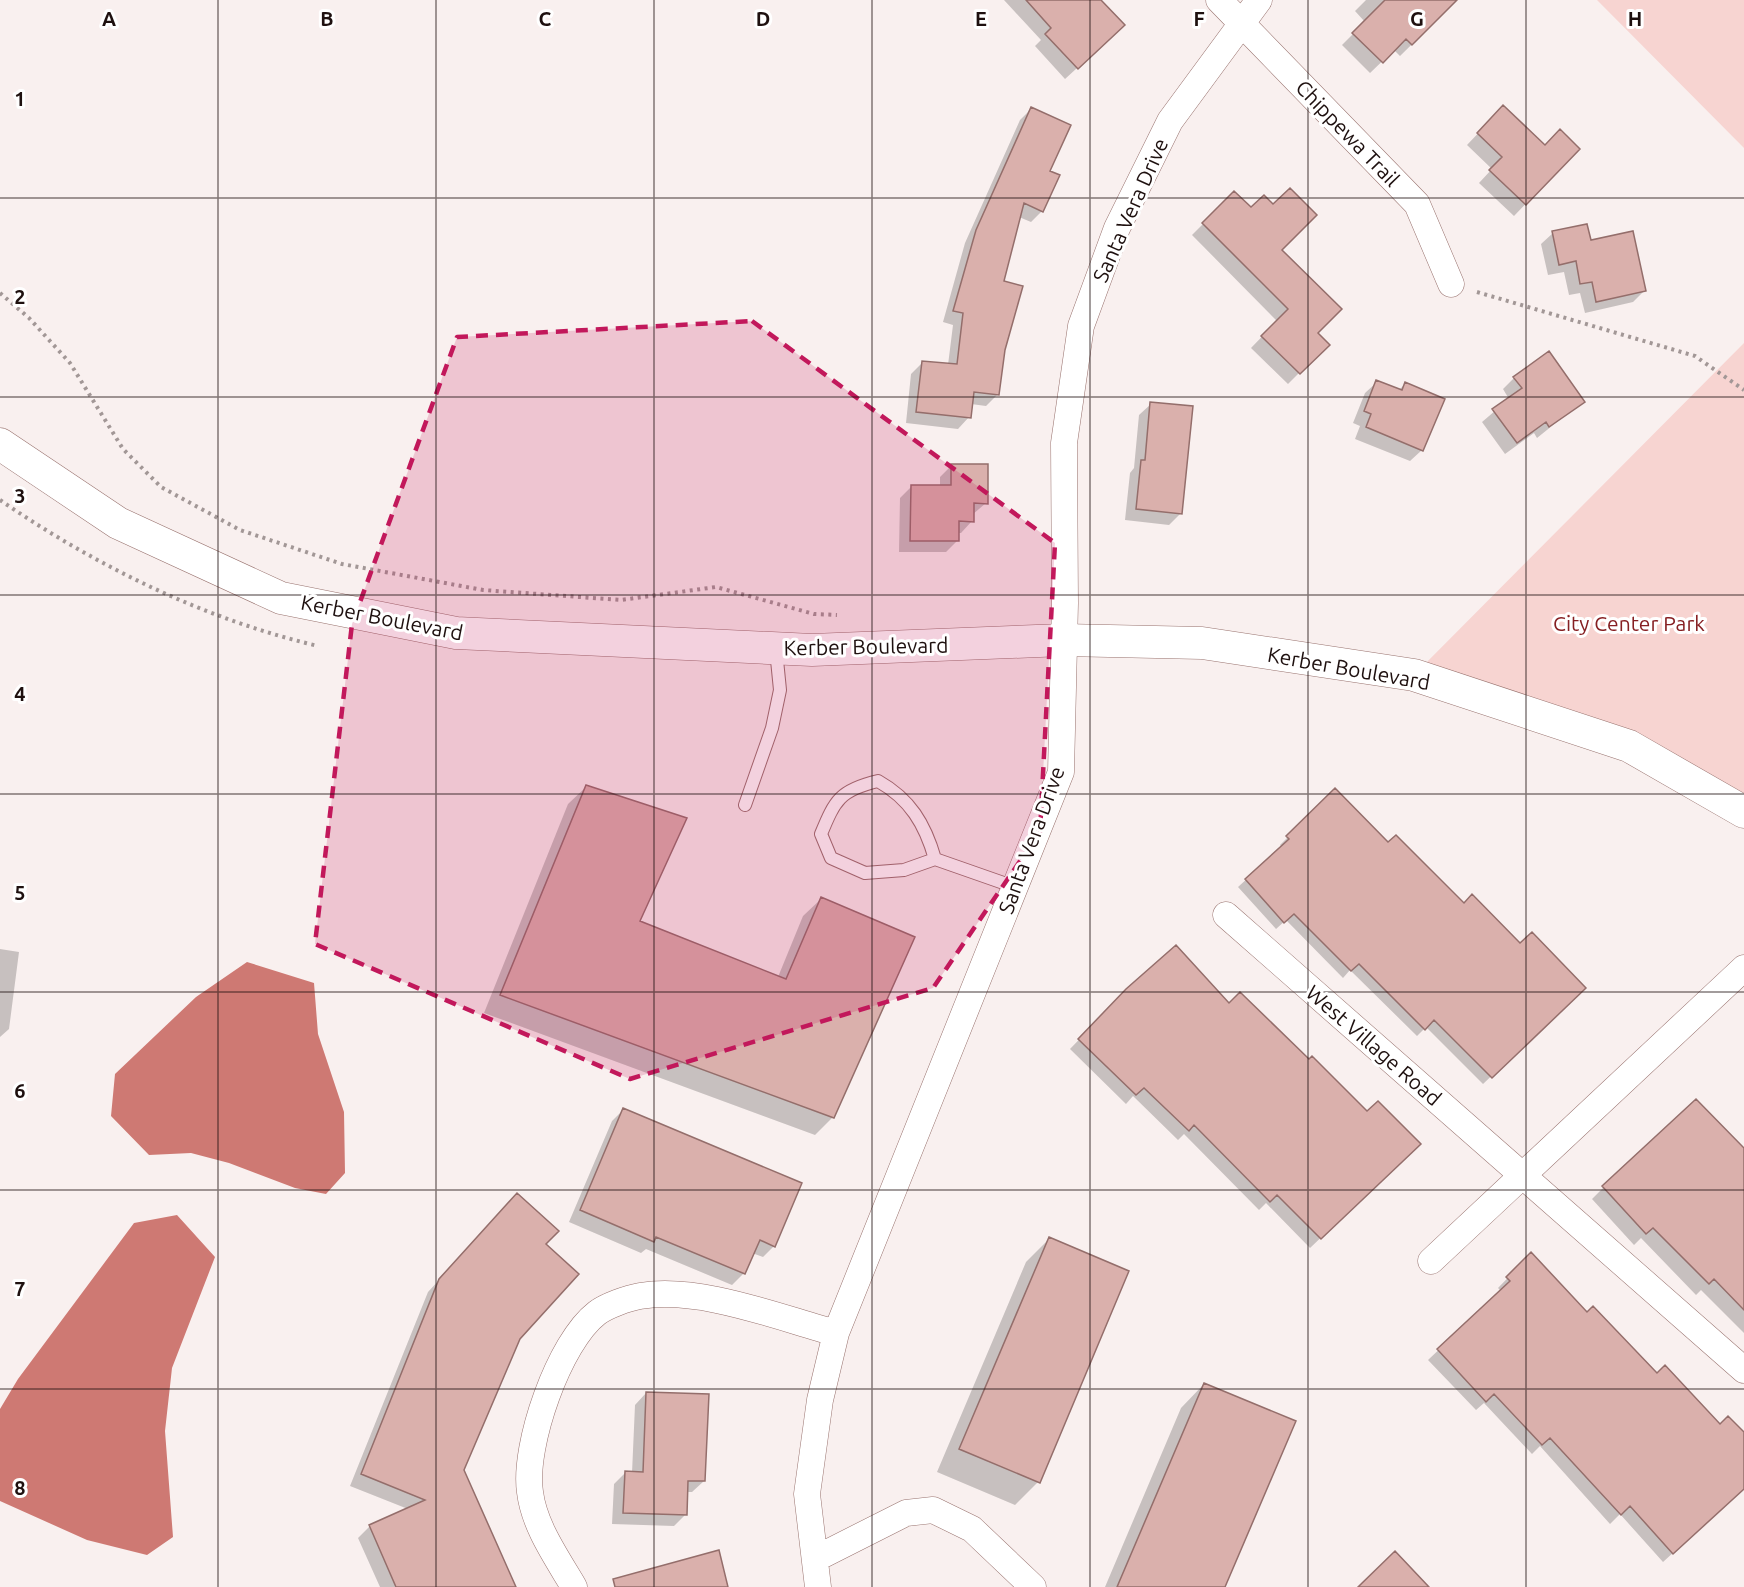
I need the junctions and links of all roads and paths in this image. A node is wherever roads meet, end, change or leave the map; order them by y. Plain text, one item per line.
1 (1219, 0) edge
2 (1259, 0) edge
3 (1241, 22) junction
4 (1451, 284) joint
5 (0, 293) edge
6 (1744, 390) edge
7 (0, 444) edge
8 (0, 500) edge
9 (849, 615) dead end
10 (1063, 640) junction
11 (318, 646) dead end
12 (776, 649) junction
13 (745, 805) dead end
14 (1744, 812) edge
15 (935, 859) junction
16 (1014, 887) junction
17 (1226, 915) dead end
18 (1744, 968) edge
19 (1522, 1176) junction
20 (1431, 1261) dead end
21 (836, 1333) junction
22 (1744, 1370) edge
23 (815, 1559) junction
24 (574, 1587) edge
25 (818, 1587) edge
26 (1033, 1587) edge

1 - 3 street, Chippewa Trail
2 - 3 street, Santa Vera Drive
3 - 4 street, Chippewa Trail
3 - 10 street, Santa Vera Drive
4 - 6 path
5 - 9 path
7 - 12 street, Kerber Boulevard
8 - 11 path
10 - 12 street, Kerber Boulevard
10 - 14 street, Kerber Boulevard
10 - 16 street, Santa Vera Drive
12 - 13 lane
15 - 15 lane
15 - 16 lane
16 - 21 street, Santa Vera Drive
17 - 19 street, West Village Road
18 - 19 street
19 - 20 street
19 - 22 street, West Village Road
21 - 23 street, Santa Vera Drive
21 - 24 street
23 - 25 street, Santa Vera Drive
23 - 26 street

